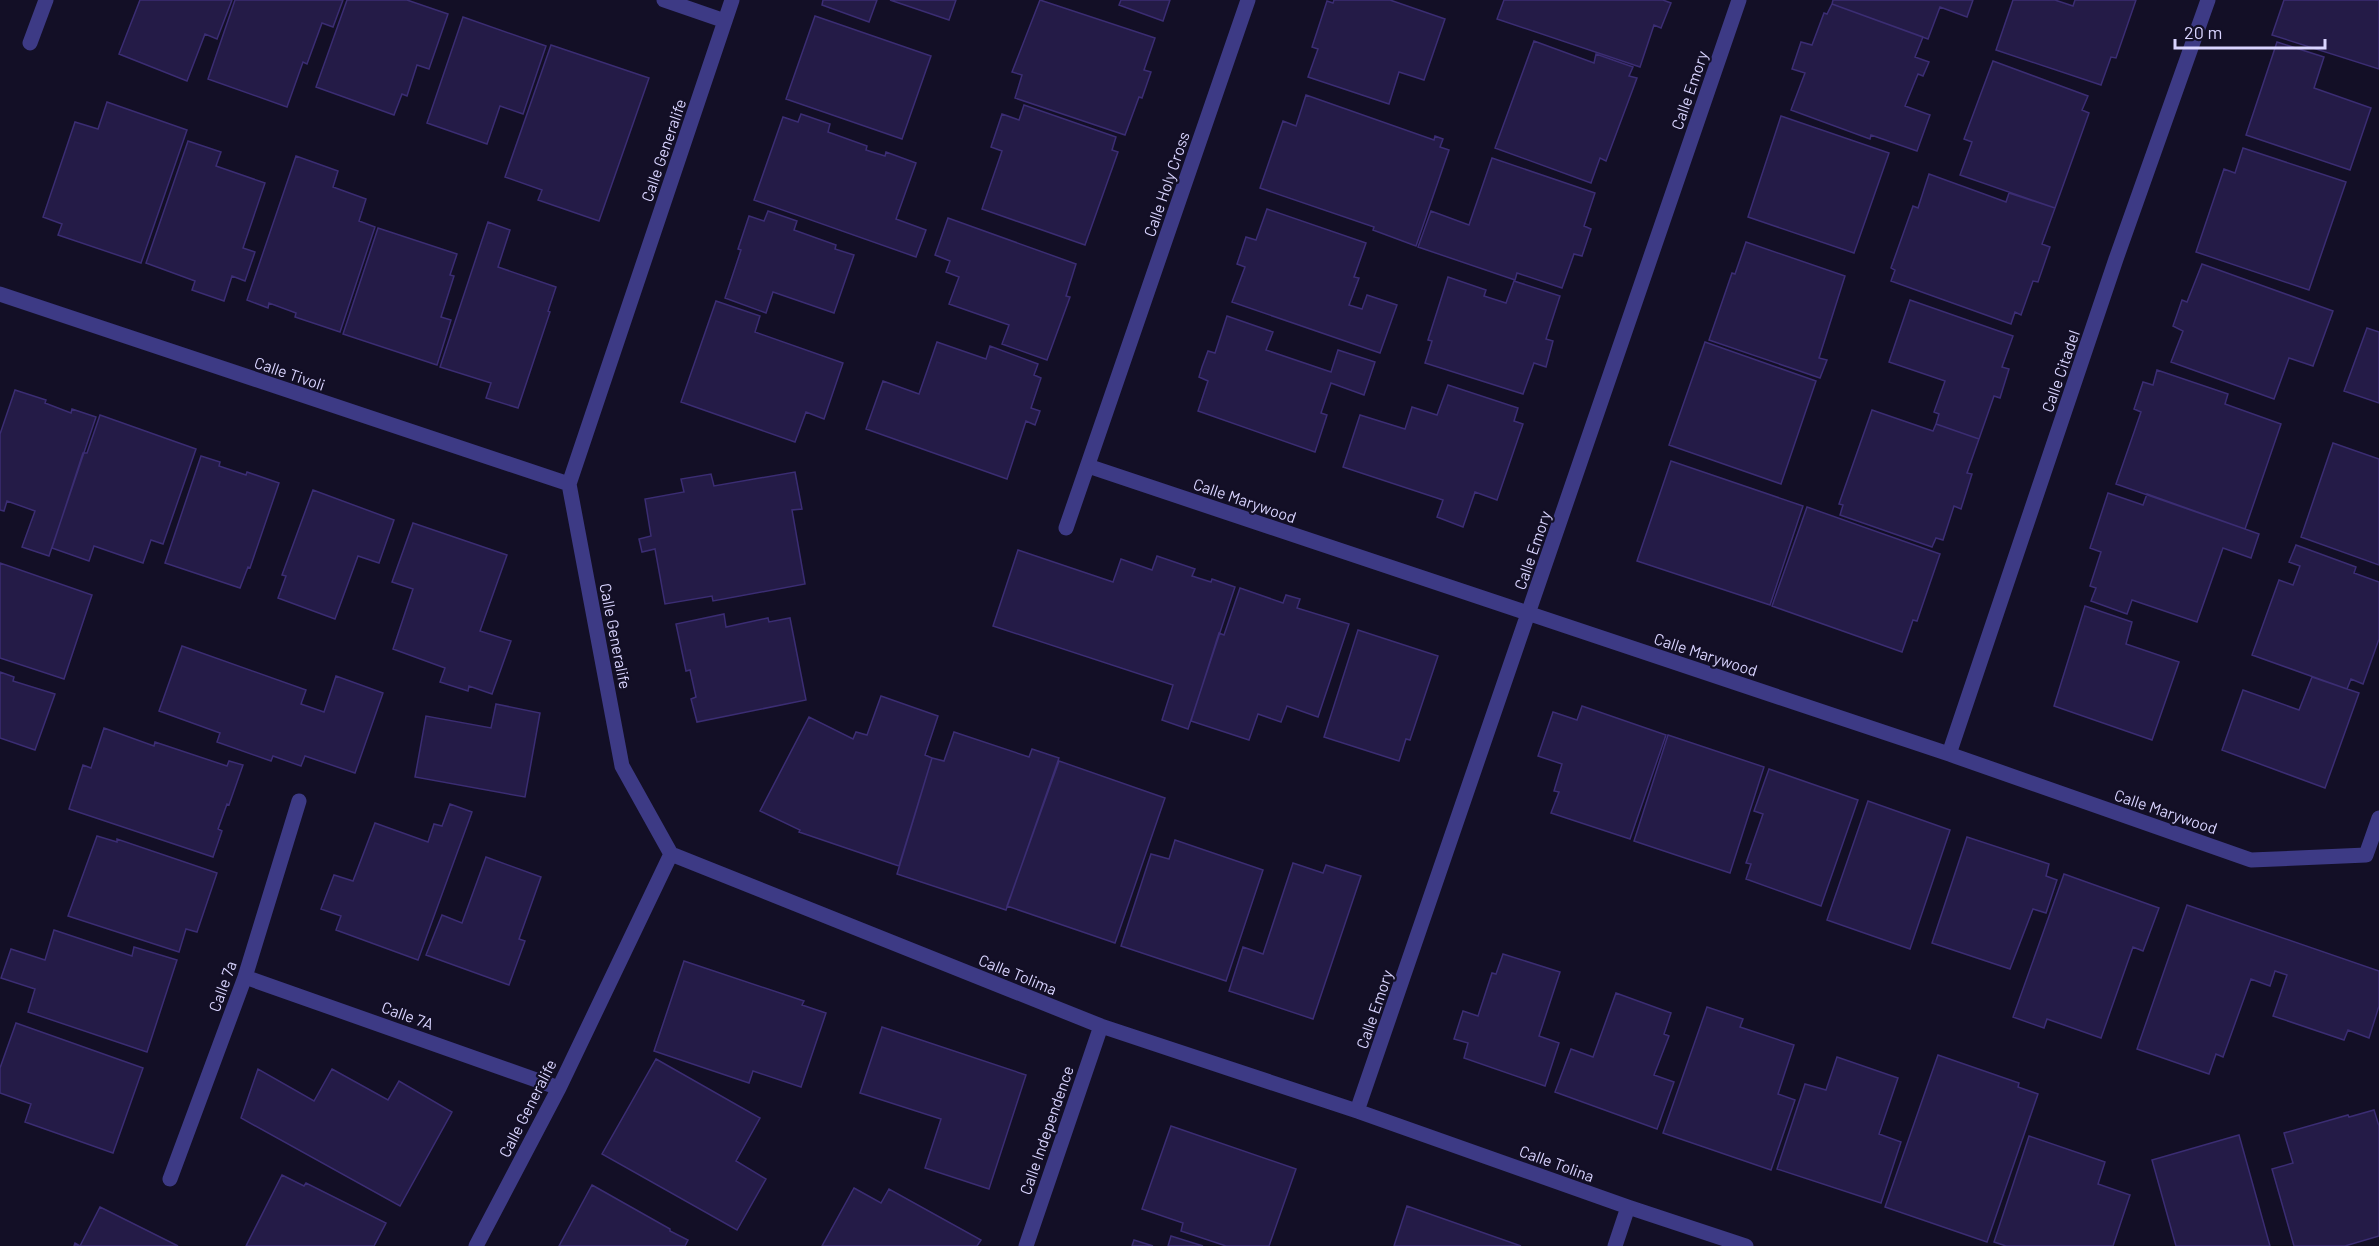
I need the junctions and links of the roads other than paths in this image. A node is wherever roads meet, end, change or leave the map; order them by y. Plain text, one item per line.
1 (46, 0) edge
2 (664, 0) edge
3 (732, 0) edge
4 (1248, 0) edge
5 (1739, 0) edge
6 (2208, 0) edge
7 (725, 21) junction
8 (30, 42) dead end
9 (0, 294) edge
10 (1088, 466) junction
11 (569, 484) junction
12 (1066, 528) dead end
13 (1529, 614) junction
14 (1949, 754) junction
15 (299, 801) dead end
16 (2379, 818) edge
17 (671, 854) junction
18 (245, 977) junction
19 (1101, 1026) junction
20 (559, 1088) junction
21 (1357, 1111) junction
22 (170, 1179) dead end
23 (1628, 1207) junction
24 (476, 1246) edge
25 (1026, 1246) edge
26 (1615, 1246) edge
27 (1746, 1246) edge

1 - 8 street
2 - 7 street
3 - 7 street, Calle Generalife
4 - 10 street, Calle Holy Cross
5 - 13 street, Calle Emory
6 - 14 street, Calle Citadel
7 - 11 street, Calle Generalife
9 - 11 street, Calle Tivoli
10 - 12 street
10 - 13 street, Calle Marywood
11 - 17 street, Calle Generalife
13 - 14 street, Calle Marywood
13 - 21 street, Calle Emory
14 - 16 street, Calle Marywood
15 - 18 street, Calle 7a
17 - 19 street, Calle Tolima
17 - 20 street, Calle Generalife
18 - 20 street, Calle 7A
18 - 22 street, Calle 7a
19 - 21 street, Calle Tolima
19 - 25 street, Calle Independence
20 - 24 street, Calle Generalife
21 - 23 street, Calle Tolina
23 - 26 street
23 - 27 street, Calle Tolina

